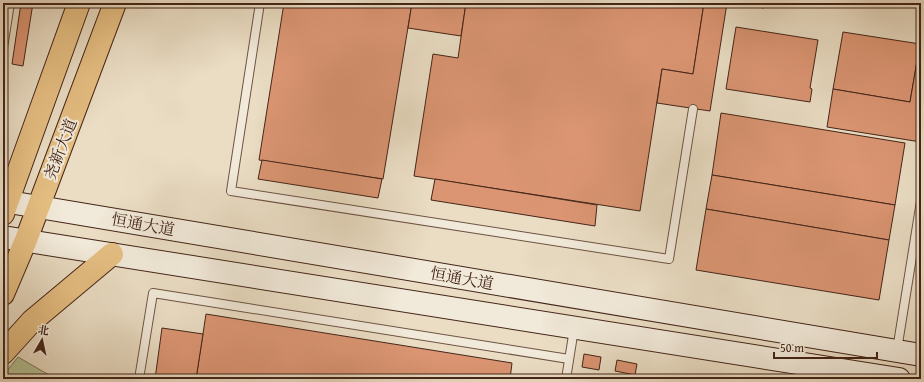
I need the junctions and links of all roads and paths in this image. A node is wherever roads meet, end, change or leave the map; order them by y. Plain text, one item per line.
1 (10, 3) edge
2 (79, 3) edge
3 (115, 3) edge
4 (260, 3) edge
5 (3, 48) edge
6 (693, 109) dead end
7 (921, 200) edge
8 (4, 206) edge
9 (39, 206) junction
10 (3, 237) edge
11 (26, 240) junction
12 (112, 254) junction
13 (3, 294) edge
14 (574, 328) junction
15 (897, 351) junction
16 (3, 353) edge
17 (921, 355) edge
18 (569, 359) junction
19 (139, 379) edge
20 (566, 379) edge
21 (899, 379) edge

1 - 5 lane
2 - 8 main road, 尧新大道
3 - 9 main road, 尧新大道
4 - 6 lane
7 - 15 lane
8 - 9 main road, 恒通大道
9 - 11 main road, 尧新大道
9 - 15 main road, 恒通大道
10 - 11 main road, 恒通大道
11 - 12 main road, 恒通大道
11 - 13 main road, 尧新大道
12 - 14 main road, 恒通大道
12 - 16 main road
14 - 18 lane
14 - 21 main road, 恒通大道
15 - 17 main road, 恒通大道
18 - 19 lane
18 - 20 lane

